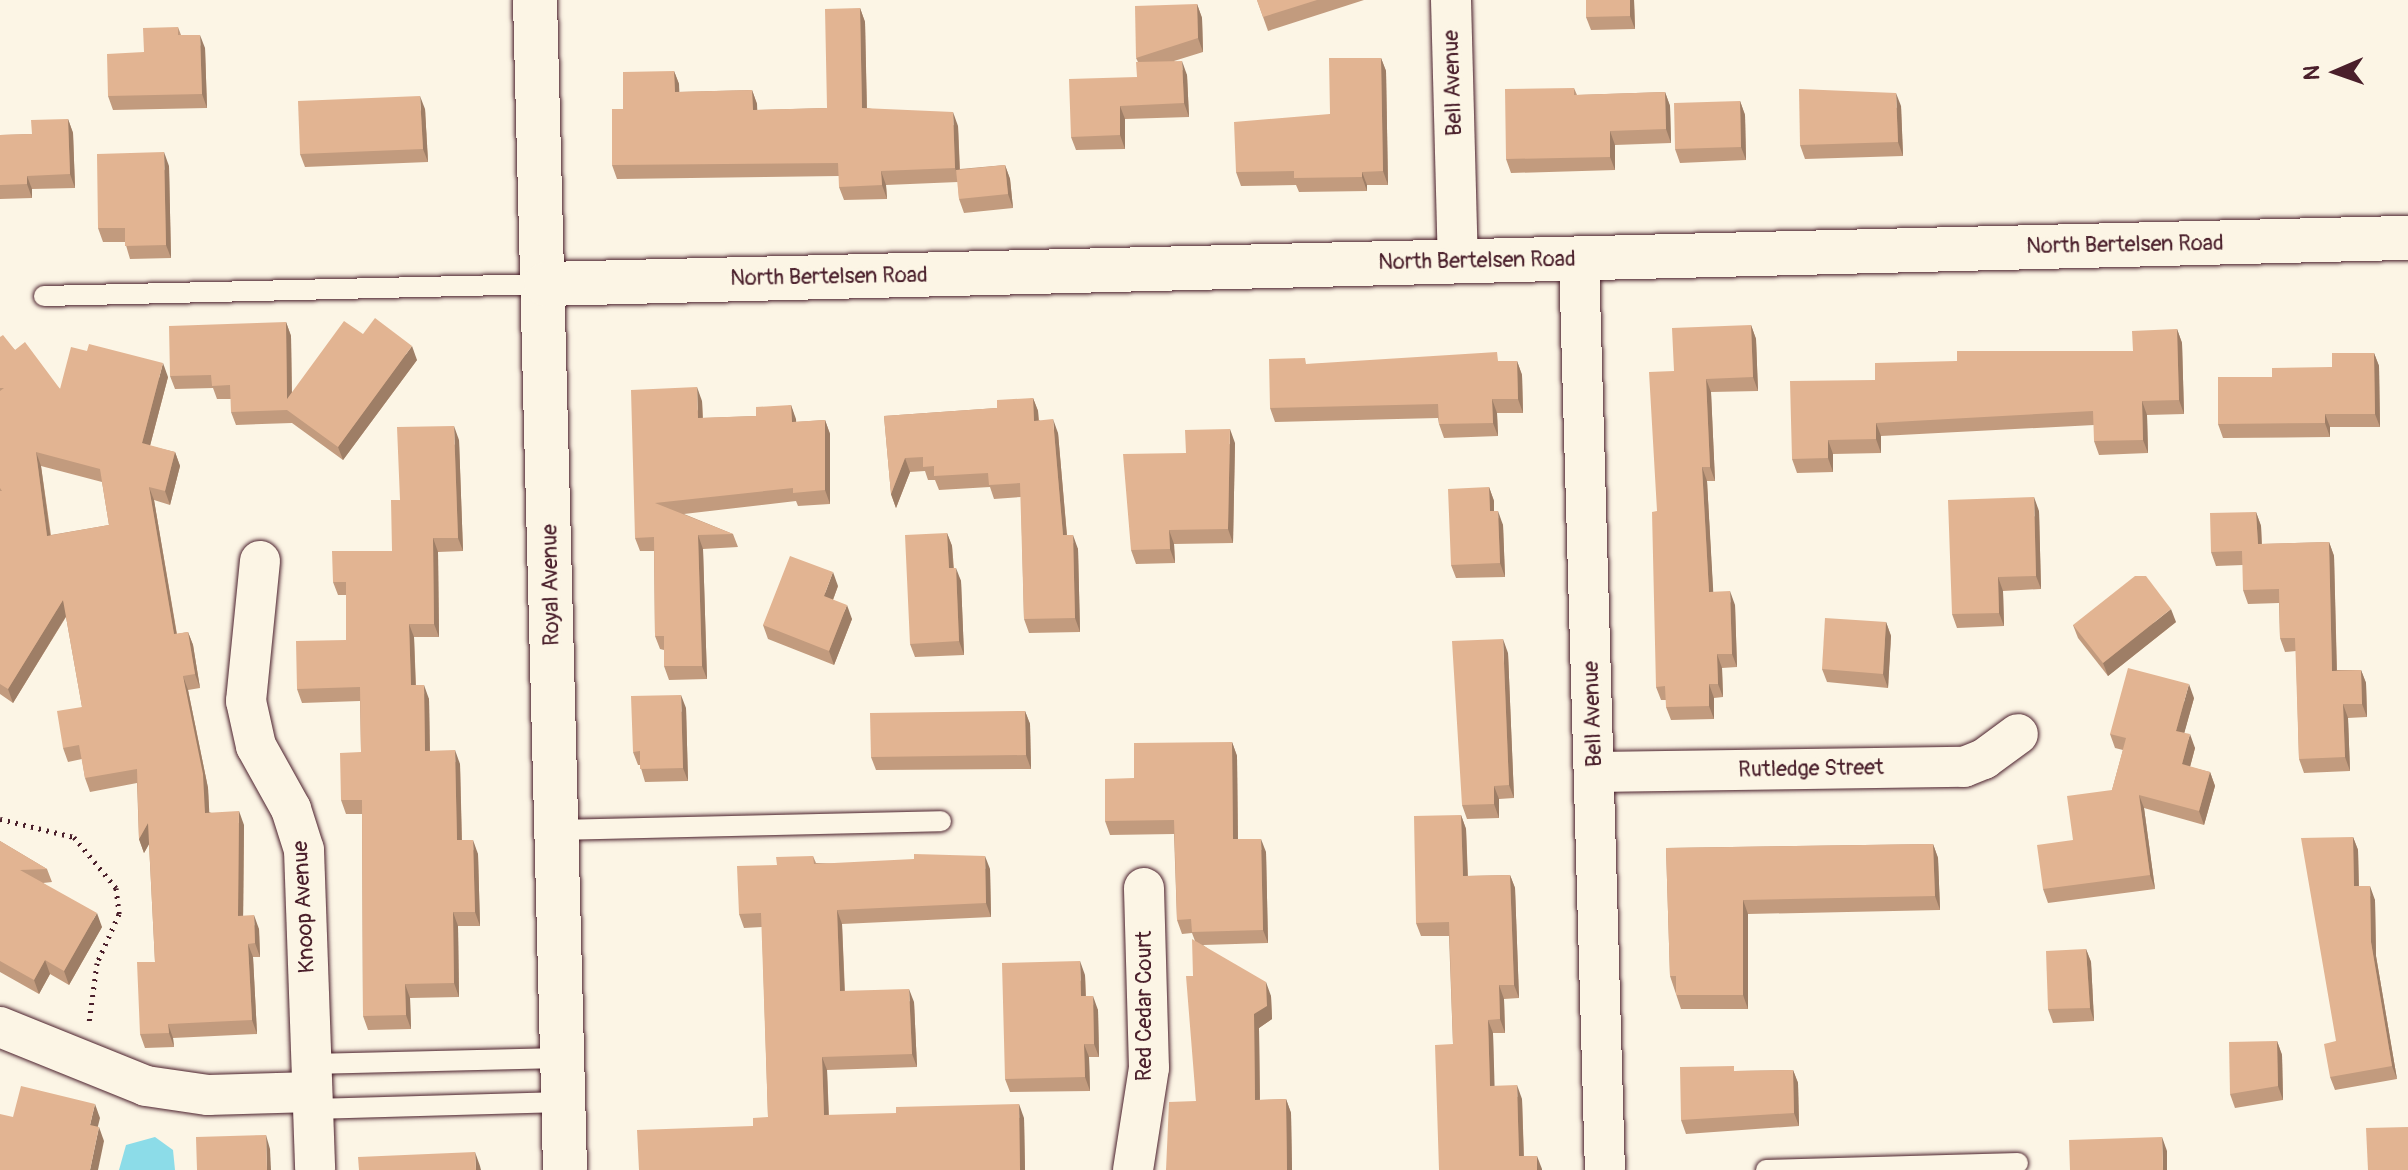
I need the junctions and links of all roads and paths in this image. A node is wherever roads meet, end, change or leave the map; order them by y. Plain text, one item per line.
1 (535, 0) edge
2 (1451, 0) edge
3 (2408, 238) edge
4 (1579, 259) junction
5 (1458, 262) junction
6 (546, 284) junction
7 (44, 296) dead end
8 (260, 561) dead end
9 (2018, 734) dead end
10 (1595, 772) junction
11 (0, 819) edge
12 (941, 821) dead end
13 (555, 830) junction
14 (1144, 888) dead end
15 (1, 1029) edge
16 (68, 1058) junction
17 (561, 1058) junction
18 (312, 1088) junction
19 (563, 1102) junction
20 (2018, 1163) dead end
21 (315, 1170) edge
22 (565, 1170) edge
23 (1133, 1170) edge
24 (1605, 1170) edge
25 (1766, 1170) edge

1 - 6 street, Royal Avenue
2 - 5 street, Bell Avenue
3 - 4 street, North Bertelsen Road
4 - 5 street, North Bertelsen Road
4 - 10 street, Bell Avenue
5 - 6 street, North Bertelsen Road
6 - 7 lane
6 - 13 street, Royal Avenue
8 - 18 street, Knoop Avenue
9 - 10 street, Rutledge Street
10 - 24 street, Bell Avenue
11 - 16 path
12 - 13 lane
13 - 17 street, Royal Avenue
14 - 23 street, Red Cedar Court
15 - 16 street
16 - 18 street
17 - 18 lane
17 - 19 street, Royal Avenue
18 - 19 lane
18 - 21 street, Knoop Avenue
19 - 22 street, Royal Avenue
20 - 25 lane

